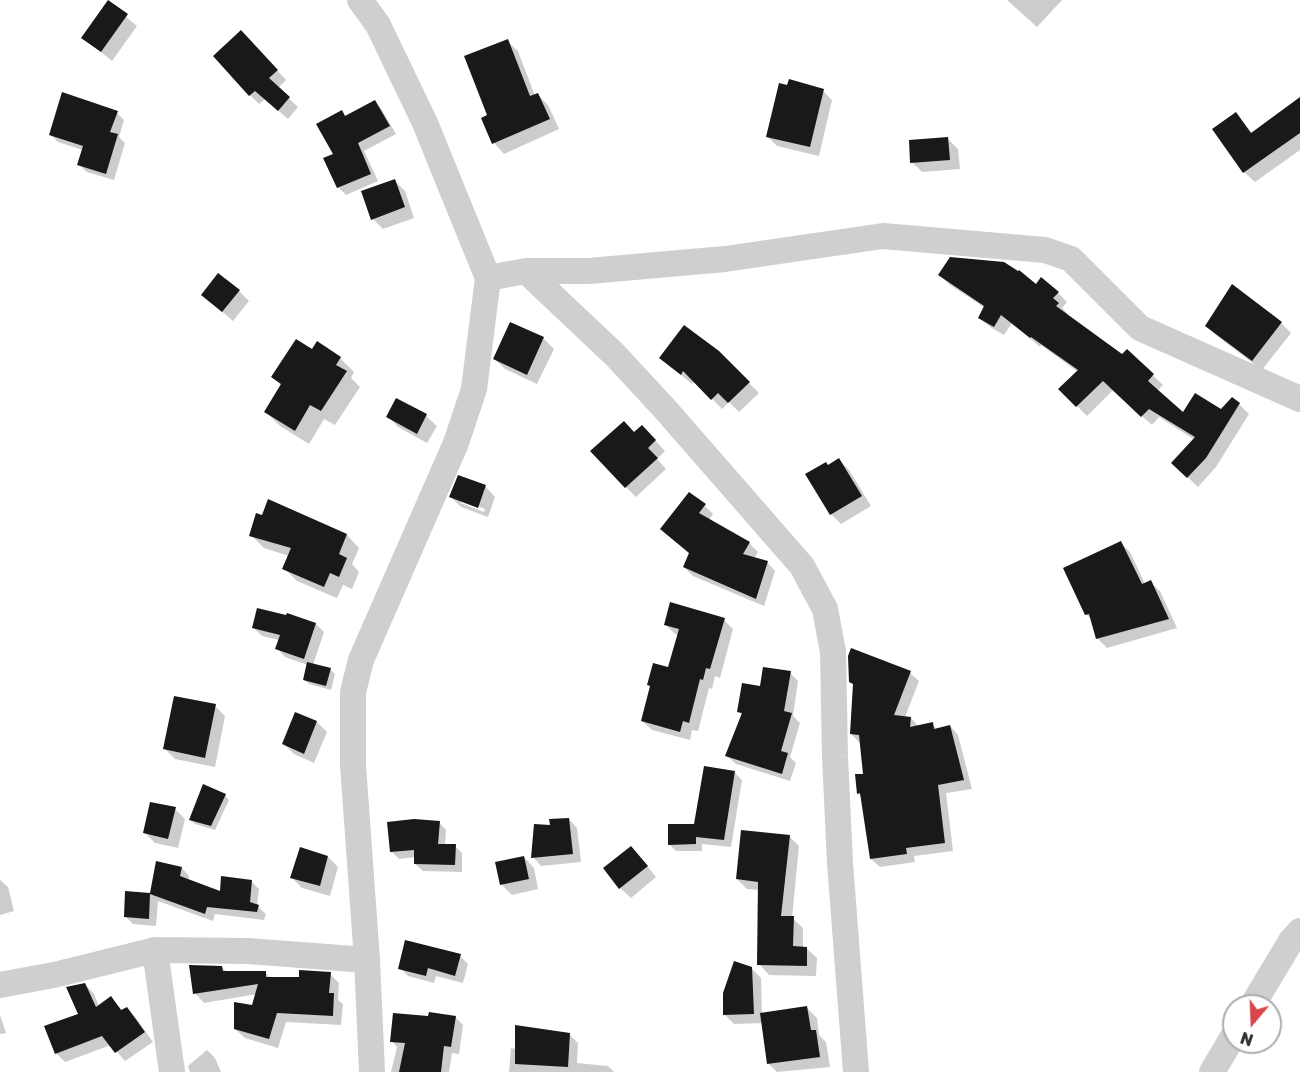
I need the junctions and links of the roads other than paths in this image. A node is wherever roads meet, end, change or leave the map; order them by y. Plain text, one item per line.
1 (360, 0) edge
2 (385, 0) edge
3 (378, 25) junction
4 (526, 271) junction
5 (488, 278) junction
6 (1300, 399) edge
7 (1300, 931) edge
8 (155, 950) junction
9 (367, 960) junction
10 (0, 985) edge
11 (1259, 994) edge
12 (1223, 1054) edge
13 (172, 1072) edge
14 (372, 1072) edge
15 (856, 1072) edge
16 (1212, 1072) edge

1 - 3 street
2 - 3 street
3 - 5 street
4 - 5 street
4 - 6 street
4 - 15 street
5 - 9 street
7 - 11 street
8 - 9 street
8 - 10 street
8 - 13 street
9 - 14 street
12 - 16 street

